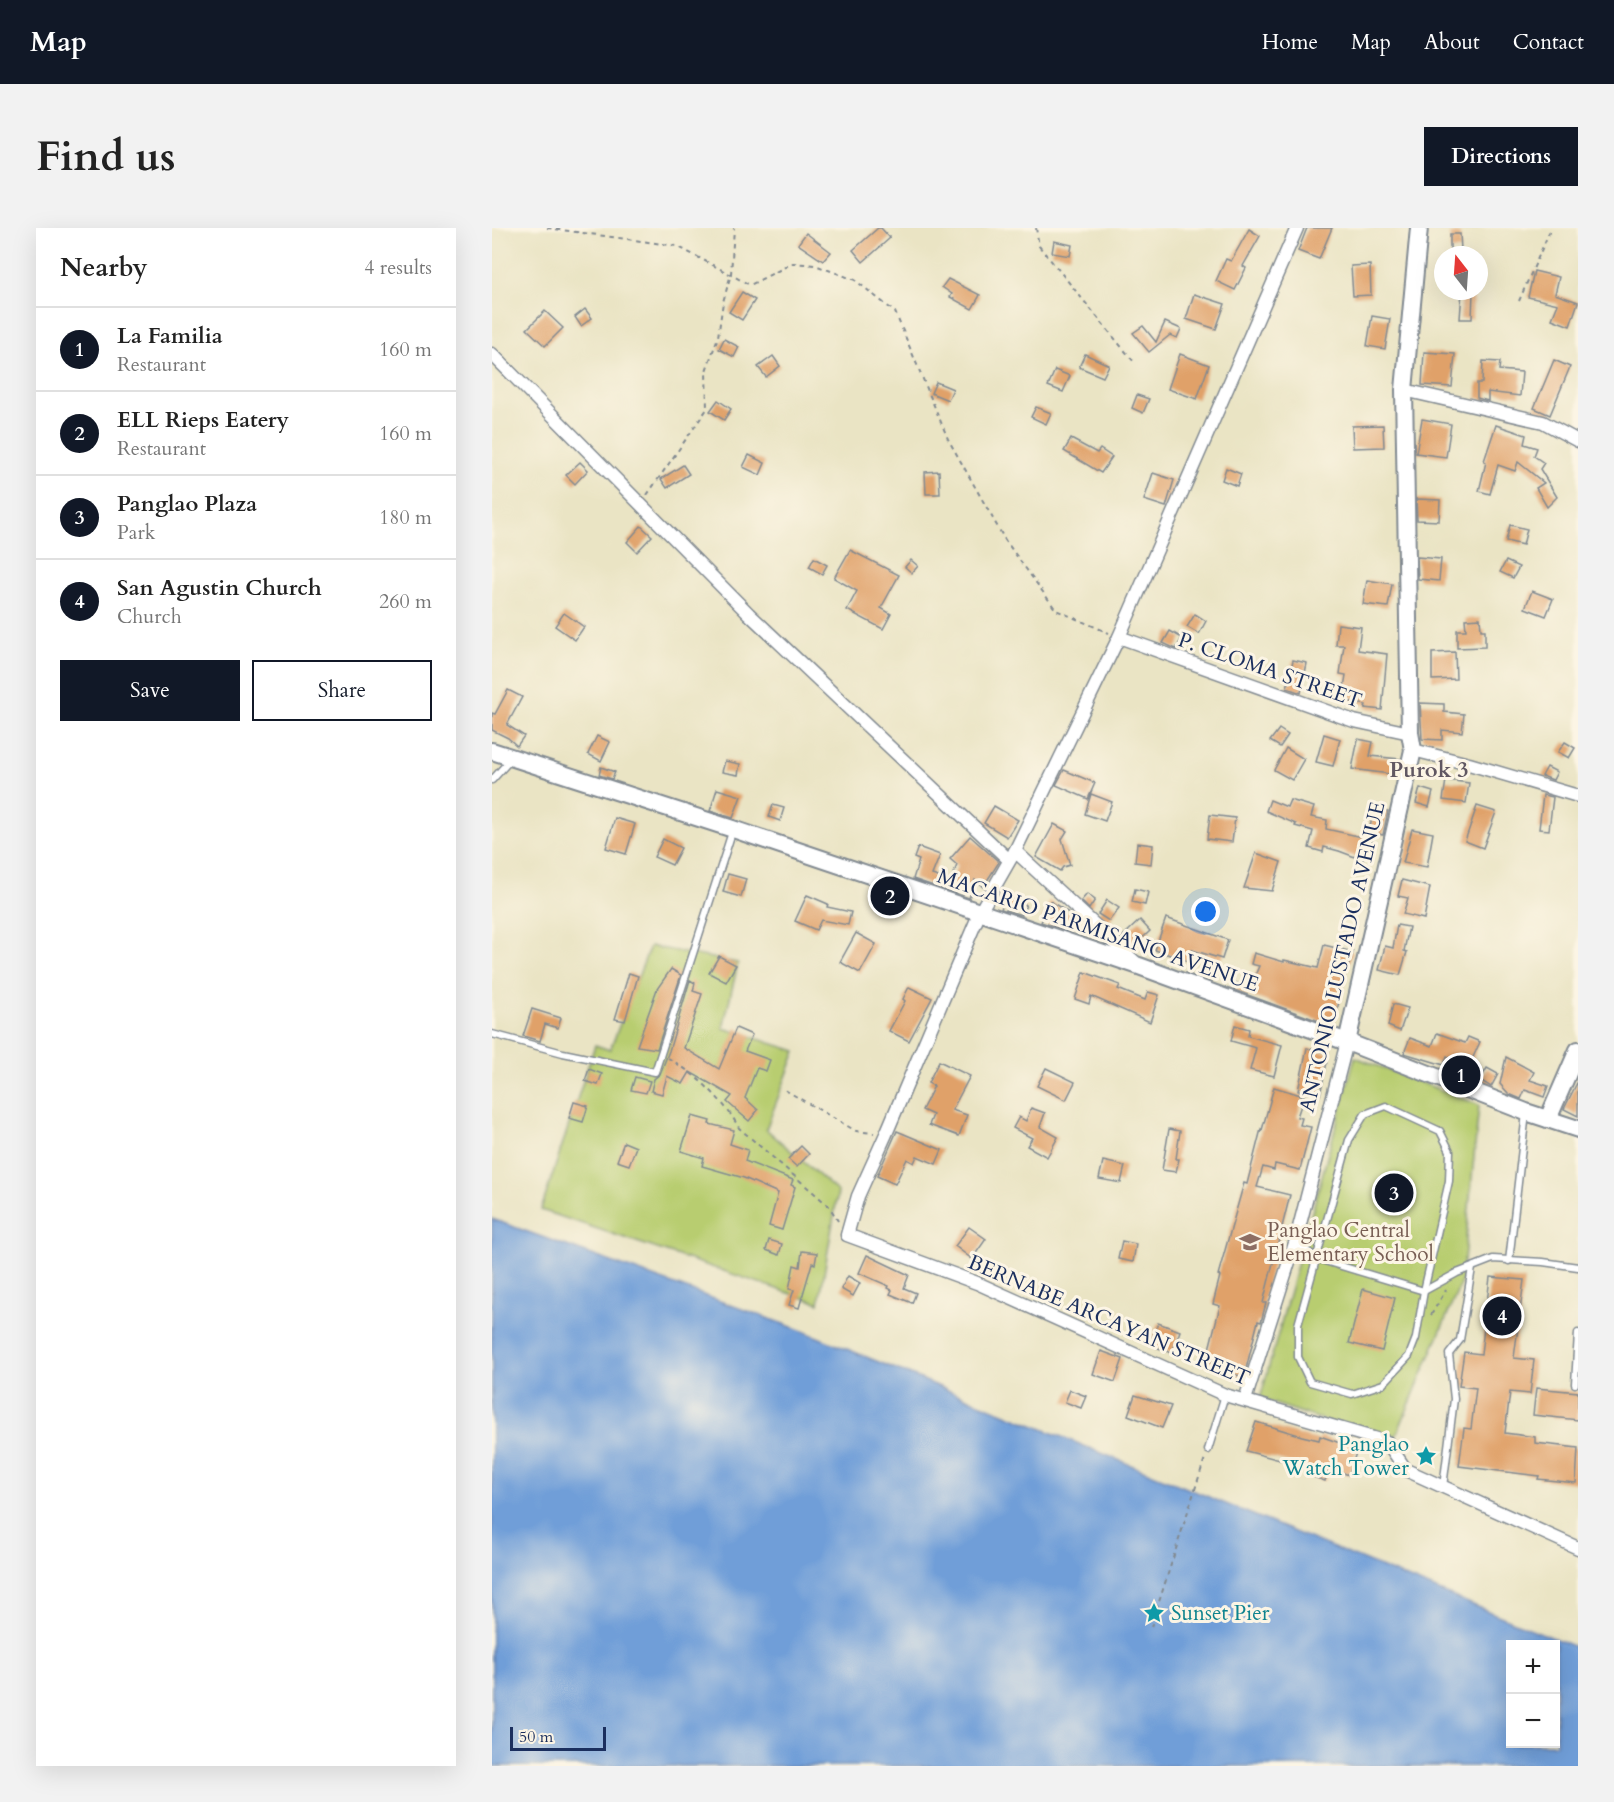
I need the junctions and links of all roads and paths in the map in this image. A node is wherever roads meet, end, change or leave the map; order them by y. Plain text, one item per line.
1 (547, 228) edge
2 (734, 228) edge
3 (1036, 228) edge
4 (1297, 228) edge
5 (1419, 228) edge
6 (1551, 228) edge
7 (731, 274) junction
8 (1519, 301) dead end
9 (492, 354) edge
10 (1134, 362) dead end
11 (1404, 390) junction
12 (1578, 441) edge
13 (641, 505) junction
14 (1119, 637) junction
15 (1412, 742) junction
16 (492, 751) edge
17 (513, 757) junction
18 (492, 780) edge
19 (1578, 796) edge
20 (733, 829) junction
21 (1012, 856) junction
22 (980, 912) junction
23 (1139, 966) junction
24 (492, 1034) edge
25 (1347, 1042) junction
26 (1578, 1050) edge
27 (661, 1054) junction
28 (784, 1090) dead end
29 (1526, 1112) junction
30 (1548, 1119) junction
31 (1578, 1129) edge
32 (886, 1134) junction
33 (847, 1235) junction
34 (1295, 1243) junction
35 (1318, 1259) junction
36 (1509, 1261) junction
37 (1578, 1267) edge
38 (1472, 1268) junction
39 (1456, 1273) junction
40 (1424, 1291) junction
41 (1578, 1333) edge
42 (1416, 1338) junction
43 (1575, 1384) dead end
44 (1225, 1395) junction
45 (1245, 1400) junction
46 (1208, 1450) joint
47 (1443, 1487) junction
48 (1578, 1548) edge
49 (1150, 1627) dead end

1 - 7 path
2 - 7 path
3 - 10 path
4 - 14 street
5 - 11 street, ANTONIO LUSTADO AVENUE
6 - 8 path
7 - 13 path
7 - 14 path
9 - 13 street
11 - 12 street
11 - 15 street, ANTONIO LUSTADO AVENUE
13 - 21 street
14 - 15 street, P. CLOMA STREET
14 - 21 street
15 - 19 street, P. CLOMA STREET
15 - 25 street, ANTONIO LUSTADO AVENUE
16 - 17 street, MACARIO PARMISANO AVENUE
17 - 18 lane
17 - 20 street, MACARIO PARMISANO AVENUE
20 - 22 street, MACARIO PARMISANO AVENUE
20 - 27 lane
21 - 22 street
21 - 23 street
22 - 23 street, MACARIO PARMISANO AVENUE
22 - 32 street
23 - 25 street, MACARIO PARMISANO AVENUE
24 - 27 lane
25 - 29 street, MACARIO PARMISANO AVENUE
25 - 34 street, ANTONIO LUSTADO AVENUE
26 - 30 street
27 - 33 path
28 - 32 path
29 - 30 street, MACARIO PARMISANO AVENUE
29 - 36 lane
30 - 31 street, MACARIO PARMISANO AVENUE
32 - 33 street
33 - 44 street, BERNABE ARCAYAN STREET
34 - 35 lane
34 - 45 street, ANTONIO LUSTADO AVENUE
35 - 40 lane
35 - 40 lane
35 - 42 lane
36 - 37 lane
36 - 38 lane
38 - 39 lane
38 - 47 lane
39 - 40 lane
39 - 42 path
40 - 42 lane
41 - 43 lane
44 - 45 street, BERNABE ARCAYAN STREET
44 - 46 lane
45 - 47 street, BERNABE ARCAYAN STREET
46 - 49 path
47 - 48 street, BERNABE ARCAYAN STREET

